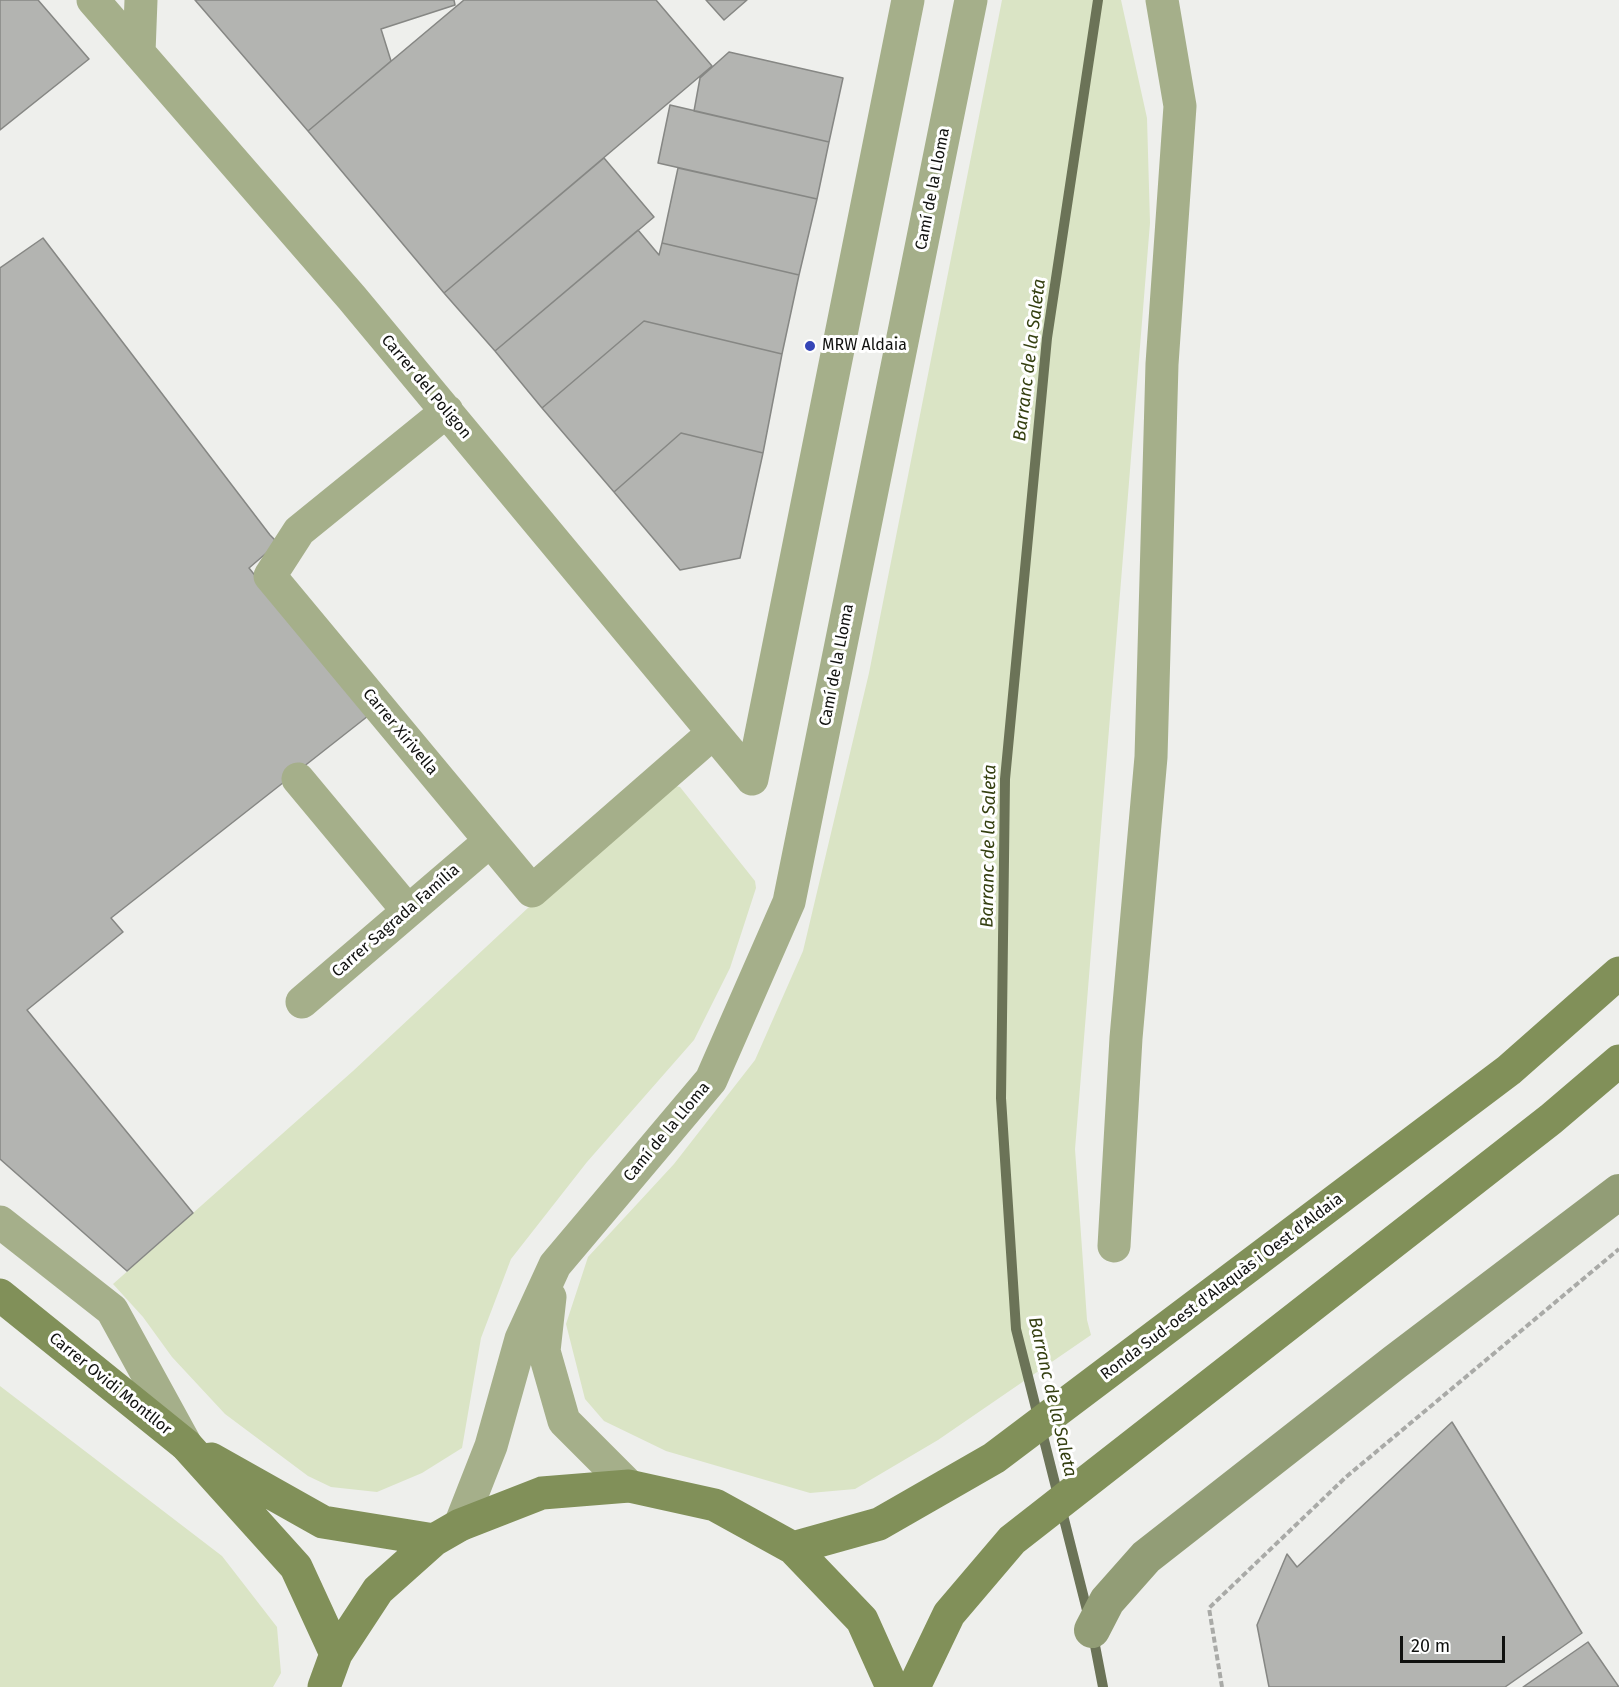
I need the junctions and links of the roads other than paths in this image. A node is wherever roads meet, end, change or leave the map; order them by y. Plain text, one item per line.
1 (93, 0) edge
2 (141, 0) edge
3 (908, 0) edge
4 (971, 0) edge
5 (1162, 0) edge
6 (139, 53) junction
7 (447, 411) junction
8 (713, 733) junction
9 (298, 779) dead end
10 (490, 841) junction
11 (408, 911) junction
12 (1619, 973) edge
13 (302, 1002) dead end
14 (1619, 1061) edge
15 (0, 1222) edge
16 (1114, 1246) dead end
17 (555, 1265) junction
18 (0, 1295) edge
19 (186, 1445) junction
20 (629, 1486) junction
21 (447, 1532) junction
22 (793, 1548) junction
23 (336, 1654) junction
24 (324, 1687) edge
25 (892, 1687) edge
26 (914, 1687) edge

1 - 6 street, Carrer del Poligon
2 - 6 street
3 - 8 street, Carrer del Poligon
4 - 17 street, Camí de la Lloma
5 - 16 street
6 - 7 street, Carrer del Poligon
7 - 8 street, Carrer del Poligon
7 - 10 street, Carrer Xirivella
8 - 10 street, Carrer Xirivella
9 - 11 street
10 - 11 street, Carrer Sagrada Família
11 - 13 street, Carrer Sagrada Família
12 - 22 main road, Ronda Sud-oest d'Alaquàs i Oest d'Aldaia
14 - 26 main road
15 - 19 street, Carrer Ovidi Montllor
17 - 20 street
17 - 21 street, Camí de la Lloma
18 - 19 main road, Carrer Ovidi Montllor
19 - 21 main road
19 - 23 main road
20 - 21 main road
20 - 22 main road
21 - 23 main road
22 - 25 main road
23 - 24 main road

